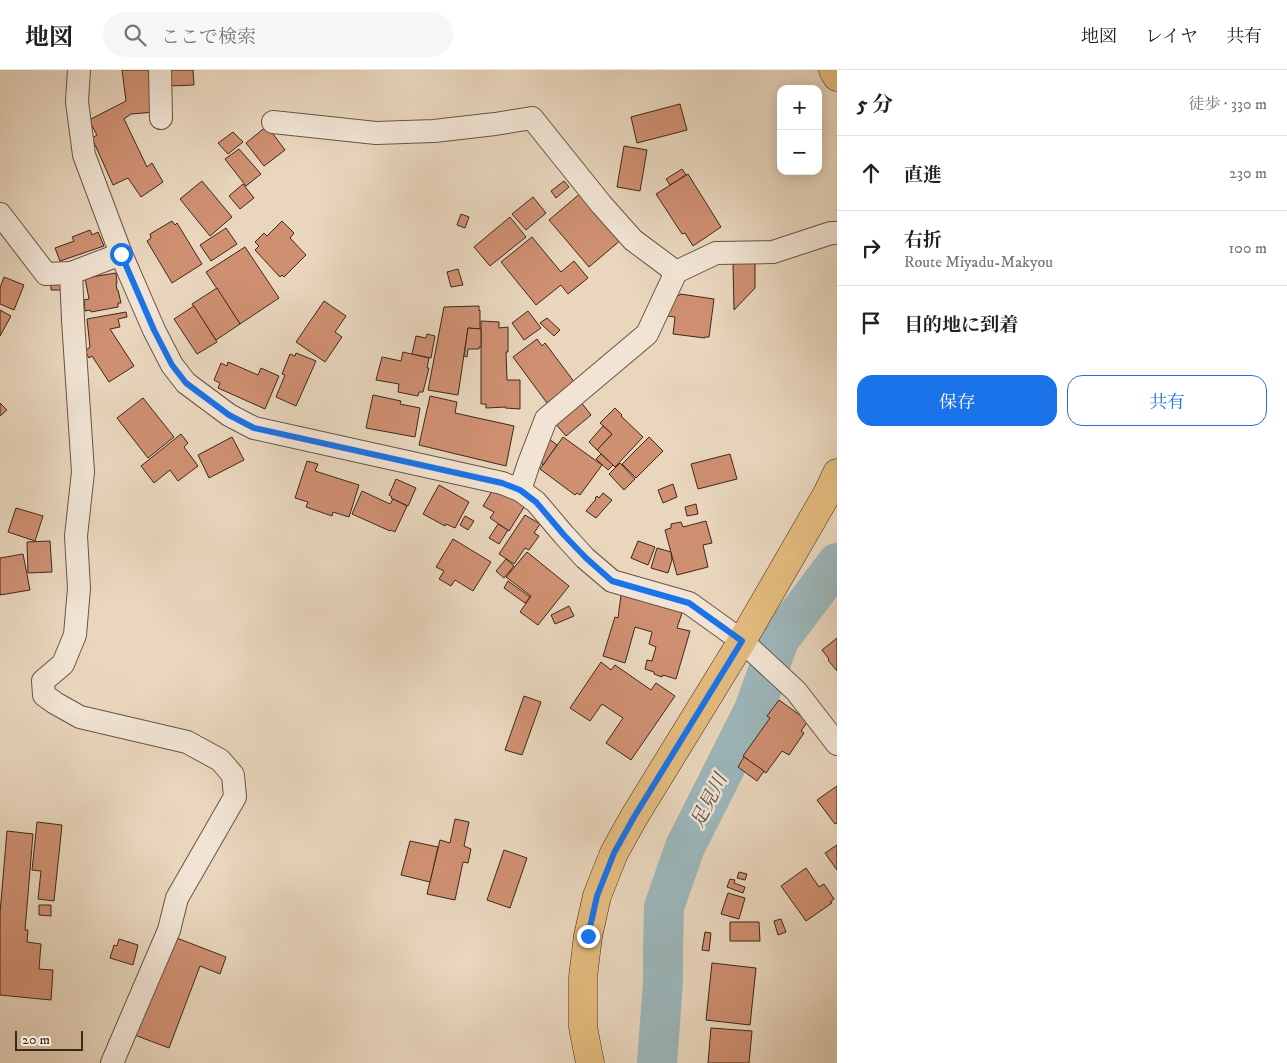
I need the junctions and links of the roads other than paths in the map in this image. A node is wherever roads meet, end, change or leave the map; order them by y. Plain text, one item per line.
1 (79, 70) edge
2 (160, 70) edge
3 (833, 70) edge
4 (837, 77) edge
5 (161, 118) dead end
6 (273, 122) dead end
7 (0, 214) edge
8 (837, 233) edge
9 (121, 254) junction
10 (676, 272) junction
11 (71, 273) junction
12 (837, 473) edge
13 (520, 490) junction
14 (748, 646) junction
15 (837, 744) edge
16 (112, 1063) edge
17 (590, 1063) edge

1 - 9 street
2 - 5 street
3 - 4 main road
6 - 10 street
7 - 11 street
8 - 10 street
9 - 11 street
9 - 13 street
10 - 13 street
11 - 16 street
12 - 14 main road
13 - 14 street
14 - 15 street
14 - 17 main road

